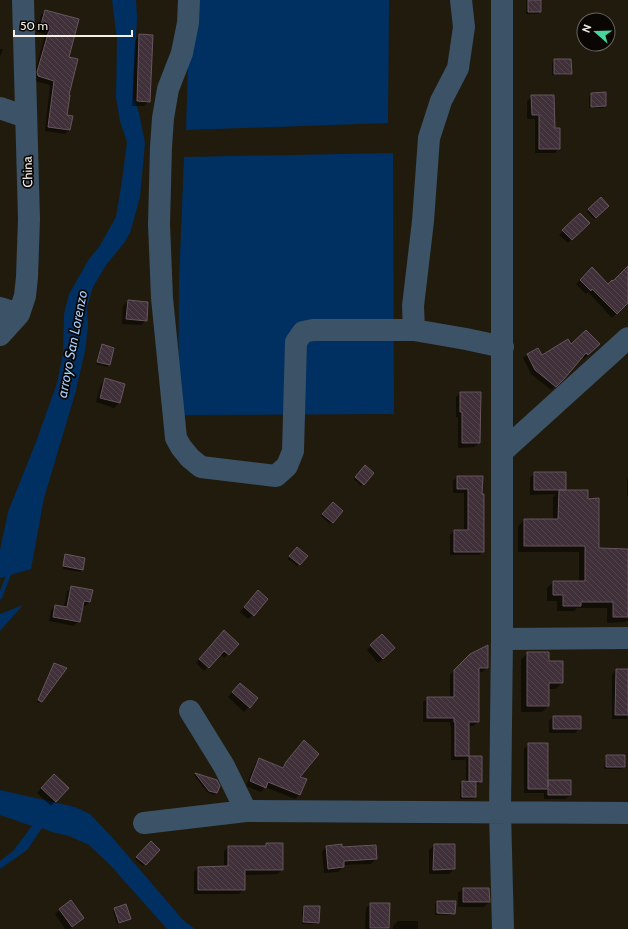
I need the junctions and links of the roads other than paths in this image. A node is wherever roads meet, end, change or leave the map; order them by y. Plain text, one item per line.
1 (23, 0) edge
2 (189, 0) edge
3 (461, 0) edge
4 (502, 0) edge
5 (0, 108) edge
6 (26, 117) junction
7 (10, 311) edge
8 (414, 330) junction
9 (0, 335) edge
10 (628, 338) edge
11 (503, 347) junction
12 (503, 451) junction
13 (628, 638) edge
14 (502, 639) junction
15 (190, 711) dead end
16 (246, 812) junction
17 (500, 812) junction
18 (628, 813) edge
19 (144, 823) dead end
20 (503, 929) edge

1 - 6 street, China
2 - 8 street
3 - 8 street
4 - 11 street
5 - 6 street
6 - 7 street, China
7 - 9 street, China
8 - 11 street
10 - 12 street
11 - 12 street
12 - 14 street
13 - 14 street
14 - 17 street
15 - 16 street
16 - 17 street
16 - 19 street
17 - 18 street
17 - 20 street

